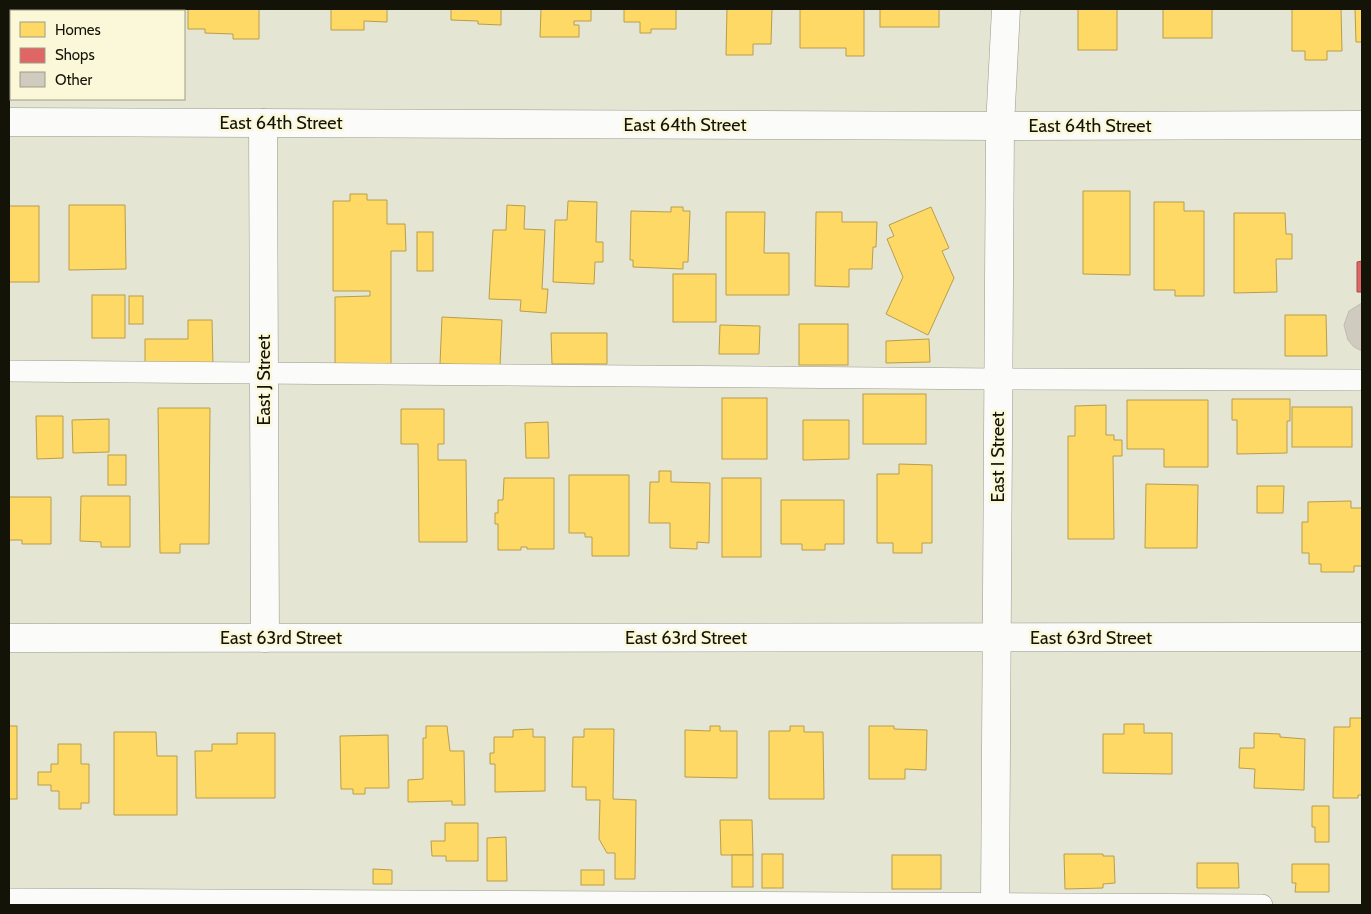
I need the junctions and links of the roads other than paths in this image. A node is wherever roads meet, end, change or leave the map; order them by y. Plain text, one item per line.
1 (1006, 9) edge
2 (9, 122) edge
3 (263, 123) junction
4 (1000, 126) junction
5 (1362, 126) edge
6 (9, 371) edge
7 (264, 372) junction
8 (999, 379) junction
9 (1362, 380) edge
10 (1362, 637) edge
11 (9, 638) edge
12 (265, 638) junction
13 (997, 638) junction
14 (9, 899) edge
15 (995, 904) edge
16 (1262, 905) edge

1 - 4 street, East I Street
2 - 3 street, East 64th Street
3 - 4 street, East 64th Street
3 - 7 street, East J Street
4 - 5 street, East 64th Street
4 - 8 street, East I Street
6 - 7 lane
7 - 8 lane
7 - 12 street, East J Street
8 - 9 lane
8 - 13 street, East I Street
10 - 13 street, East 63rd Street
11 - 12 street, East 63rd Street
12 - 13 street, East 63rd Street
13 - 15 street, East I Street
14 - 15 lane
15 - 16 lane

